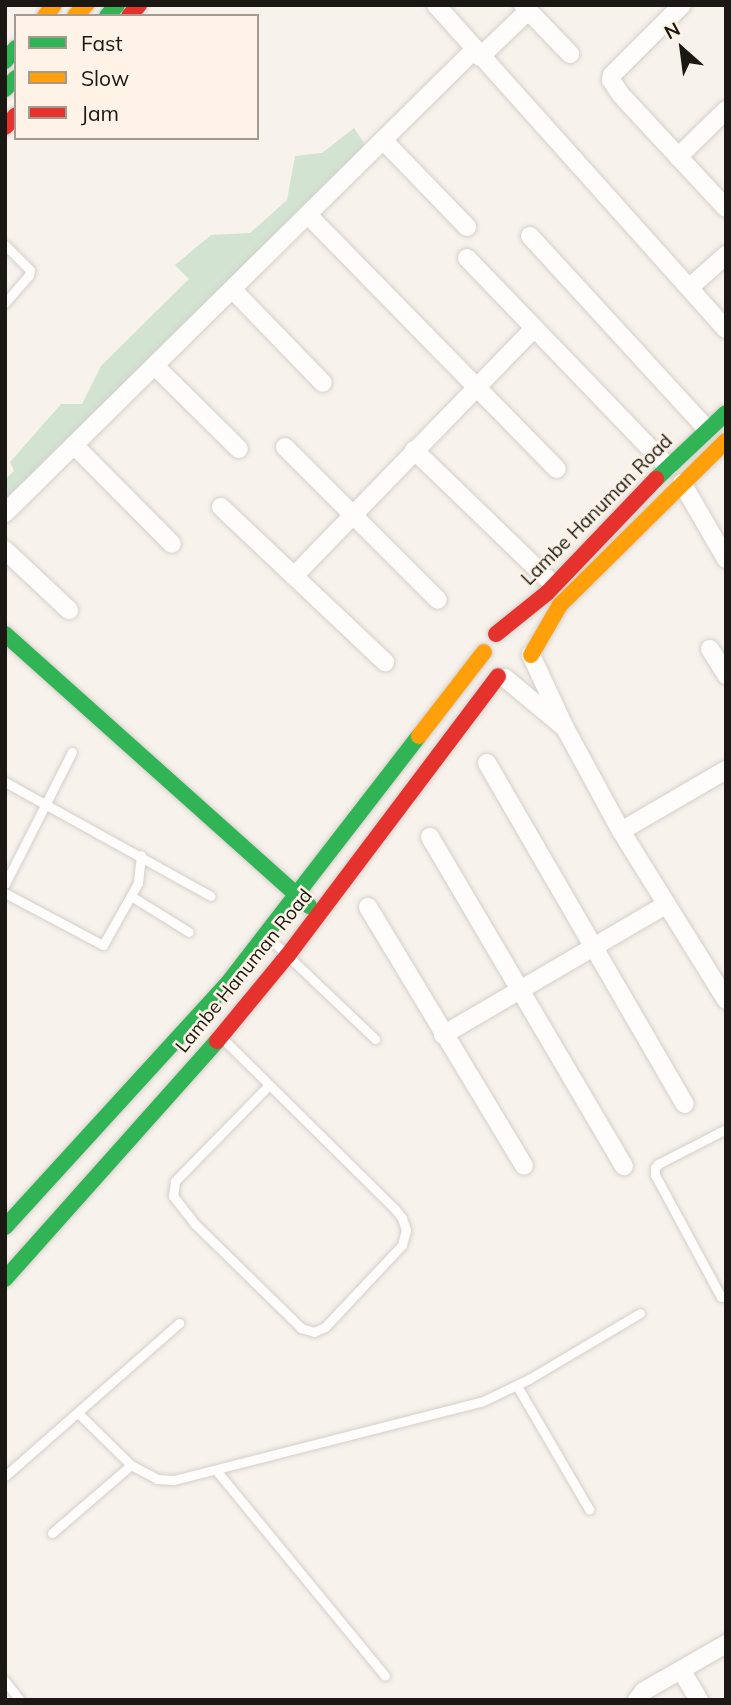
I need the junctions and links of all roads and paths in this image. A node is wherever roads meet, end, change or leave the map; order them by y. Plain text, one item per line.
1 (436, 5) edge
2 (682, 5) edge
3 (526, 8) edge
4 (477, 53) junction
5 (570, 54) dead end
6 (726, 110) edge
7 (383, 140) junction
8 (678, 157) junction
9 (726, 208) edge
10 (309, 216) junction
11 (467, 227) dead end
12 (530, 236) dead end
13 (5, 245) edge
14 (726, 255) edge
15 (467, 258) dead end
16 (689, 288) junction
17 (233, 290) junction
18 (5, 303) edge
19 (534, 328) junction
20 (726, 329) edge
21 (155, 366) junction
22 (323, 383) dead end
23 (476, 386) junction
24 (726, 413) edge
25 (707, 429) junction
26 (724, 443) edge
27 (74, 446) junction
28 (285, 447) dead end
29 (239, 449) dead end
30 (414, 450) junction
31 (668, 467) junction
32 (557, 469) dead end
33 (682, 484) junction
34 (222, 507) dead end
35 (5, 513) edge
36 (352, 514) junction
37 (172, 544) dead end
38 (5, 550) edge
39 (726, 559) edge
40 (294, 576) junction
41 (554, 585) junction
42 (438, 600) dead end
43 (69, 610) dead end
44 (5, 634) edge
45 (496, 634) junction
46 (710, 649) dead end
47 (484, 652) junction
48 (531, 655) junction
49 (385, 662) dead end
50 (726, 675) edge
51 (502, 677) junction
52 (565, 728) junction
53 (72, 752) dead end
54 (487, 763) dead end
55 (726, 771) edge
56 (5, 782) edge
57 (47, 805) junction
58 (621, 831) junction
59 (430, 837) dead end
60 (141, 855) junction
61 (5, 884) edge
62 (5, 893) edge
63 (131, 896) junction
64 (211, 896) dead end
65 (294, 896) junction
66 (667, 904) junction
67 (368, 907) dead end
68 (319, 914) junction
69 (189, 932) dead end
70 (264, 933) junction
71 (596, 945) junction
72 (288, 955) junction
73 (520, 990) junction
74 (726, 1000) edge
75 (443, 1035) junction
76 (221, 1037) junction
77 (374, 1039) dead end
78 (269, 1085) junction
79 (685, 1104) dead end
80 (726, 1129) edge
81 (524, 1166) dead end
82 (624, 1166) dead end
83 (5, 1227) edge
84 (5, 1279) edge
85 (721, 1297) dead end
86 (640, 1313) dead end
87 (179, 1323) dead end
88 (517, 1386) junction
89 (78, 1413) junction
90 (131, 1465) junction
91 (216, 1470) junction
92 (5, 1476) edge
93 (589, 1509) dead end
94 (52, 1533) dead end
95 (726, 1644) edge
96 (681, 1670) junction
97 (385, 1676) dead end
98 (5, 1681) edge
99 (20, 1700) edge
100 (637, 1700) edge
101 (699, 1700) edge

1 - 4 street
2 - 8 street
3 - 4 street
3 - 5 street
4 - 7 street
4 - 16 street
6 - 8 street
7 - 10 street
7 - 11 street
8 - 9 street
10 - 17 street
10 - 23 street
12 - 25 street
13 - 18 lane
14 - 16 street
15 - 19 street
16 - 20 street
17 - 21 street
17 - 22 street
19 - 23 street
19 - 31 street
21 - 27 street
21 - 29 street
23 - 30 street
23 - 32 street
24 - 25 main road, Lambe Hanuman Road
25 - 26 main road
25 - 31 main road, Lambe Hanuman Road
26 - 33 main road
27 - 35 street
27 - 37 street
28 - 36 street
30 - 36 street
30 - 41 street
31 - 41 main road, Lambe Hanuman Road
33 - 39 street
33 - 48 main road
34 - 40 street
36 - 40 street
36 - 42 street
38 - 43 street
40 - 49 street
41 - 45 main road, Lambe Hanuman Road
44 - 65 main road
45 - 47 main road
45 - 48 main road
46 - 50 street
47 - 51 main road
47 - 65 main road, Lambe Hanuman Road
48 - 51 main road
48 - 52 street
51 - 52 street
51 - 68 main road, Lambe Hanuman Road
52 - 58 street
53 - 57 lane
54 - 71 street
55 - 58 street
56 - 57 lane
57 - 60 lane
57 - 61 lane
58 - 66 street
59 - 73 street
60 - 63 lane
60 - 64 lane
62 - 63 lane
63 - 69 lane
65 - 68 main road
65 - 70 main road, Lambe Hanuman Road
66 - 71 street
66 - 74 street
67 - 75 street
68 - 72 main road, Lambe Hanuman Road
70 - 72 lane
70 - 83 main road, Lambe Hanuman Road
71 - 73 street
71 - 79 street
72 - 76 main road, Lambe Hanuman Road
72 - 77 lane
73 - 75 street
73 - 82 street
75 - 81 street
76 - 78 lane
76 - 84 main road, Lambe Hanuman Road
78 - 78 lane
80 - 85 lane
86 - 88 lane
87 - 89 lane
88 - 91 lane
88 - 93 lane
89 - 90 lane
89 - 92 lane
90 - 91 lane
90 - 94 lane
91 - 97 lane
95 - 96 street
96 - 100 street
96 - 101 street
98 - 99 lane

